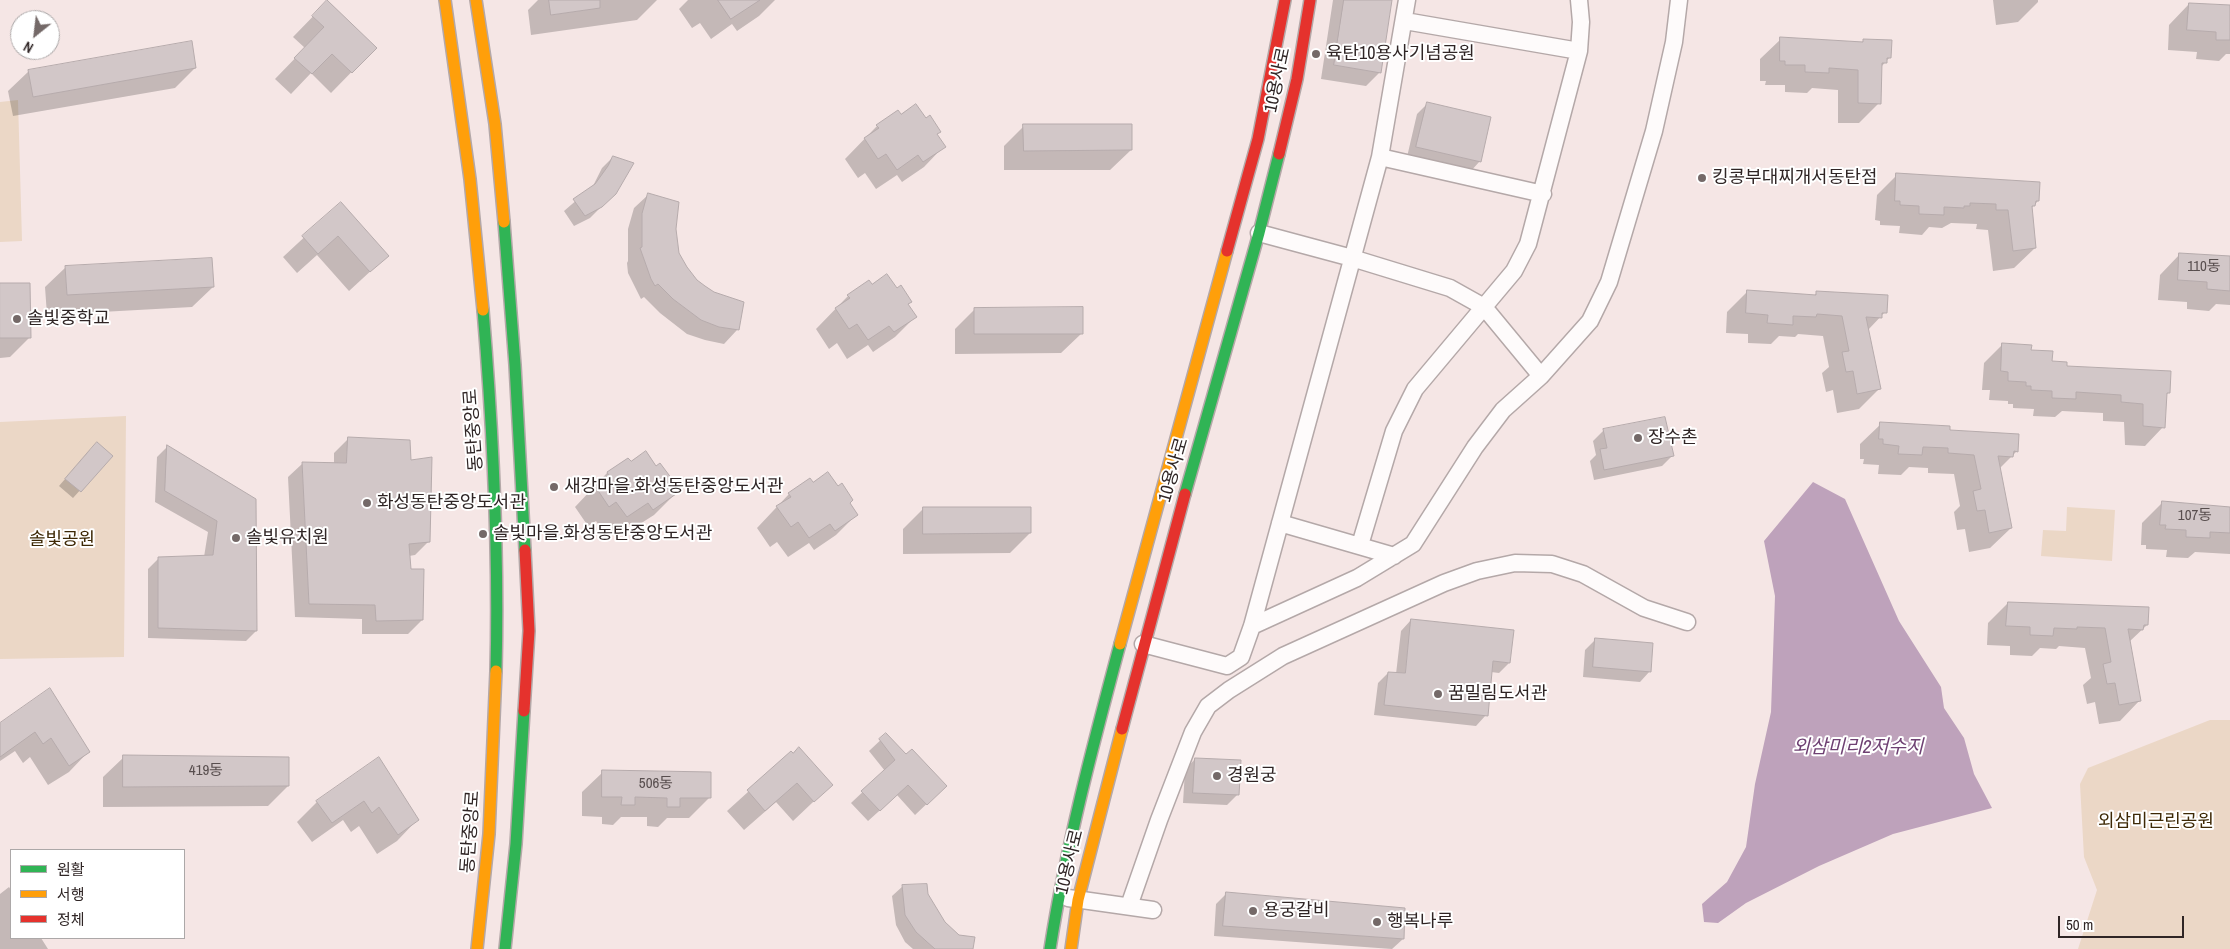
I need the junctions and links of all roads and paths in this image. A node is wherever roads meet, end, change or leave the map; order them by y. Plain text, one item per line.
1 (445, 0) edge
2 (476, 0) edge
3 (1285, 0) edge
4 (1310, 0) edge
5 (1407, 0) edge
6 (1579, 0) edge
7 (1679, 0) edge
8 (1404, 21) junction
9 (1578, 51) junction
10 (1380, 157) junction
11 (1543, 194) junction
12 (1259, 232) junction
13 (1352, 258) junction
14 (1484, 307) junction
15 (1541, 376) junction
16 (1280, 523) junction
17 (1360, 545) junction
18 (1394, 556) junction
19 (1687, 622) dead end
20 (1252, 626) junction
21 (1143, 644) junction
22 (1058, 896) junction
23 (1078, 900) junction
24 (1129, 906) junction
25 (1153, 910) dead end
26 (477, 949) edge
27 (505, 949) edge
28 (1050, 949) edge
29 (1071, 949) edge

1 - 26 street, 동탄중앙로
2 - 27 street
3 - 22 street, 10용사로
4 - 12 street, 10용사로
5 - 8 street
6 - 9 street
7 - 15 street
8 - 9 street
8 - 10 street
9 - 11 street
10 - 11 street
10 - 13 street
11 - 14 street
12 - 13 street
12 - 21 street, 10용사로
13 - 14 street
13 - 16 street
14 - 15 street
14 - 17 street
15 - 18 street
16 - 17 street
16 - 20 street
17 - 18 street
18 - 20 street
19 - 24 street
20 - 21 street
21 - 23 street, 10용사로
22 - 23 street
22 - 28 street, 10용사로
23 - 24 street
23 - 29 street, 10용사로
24 - 25 street

